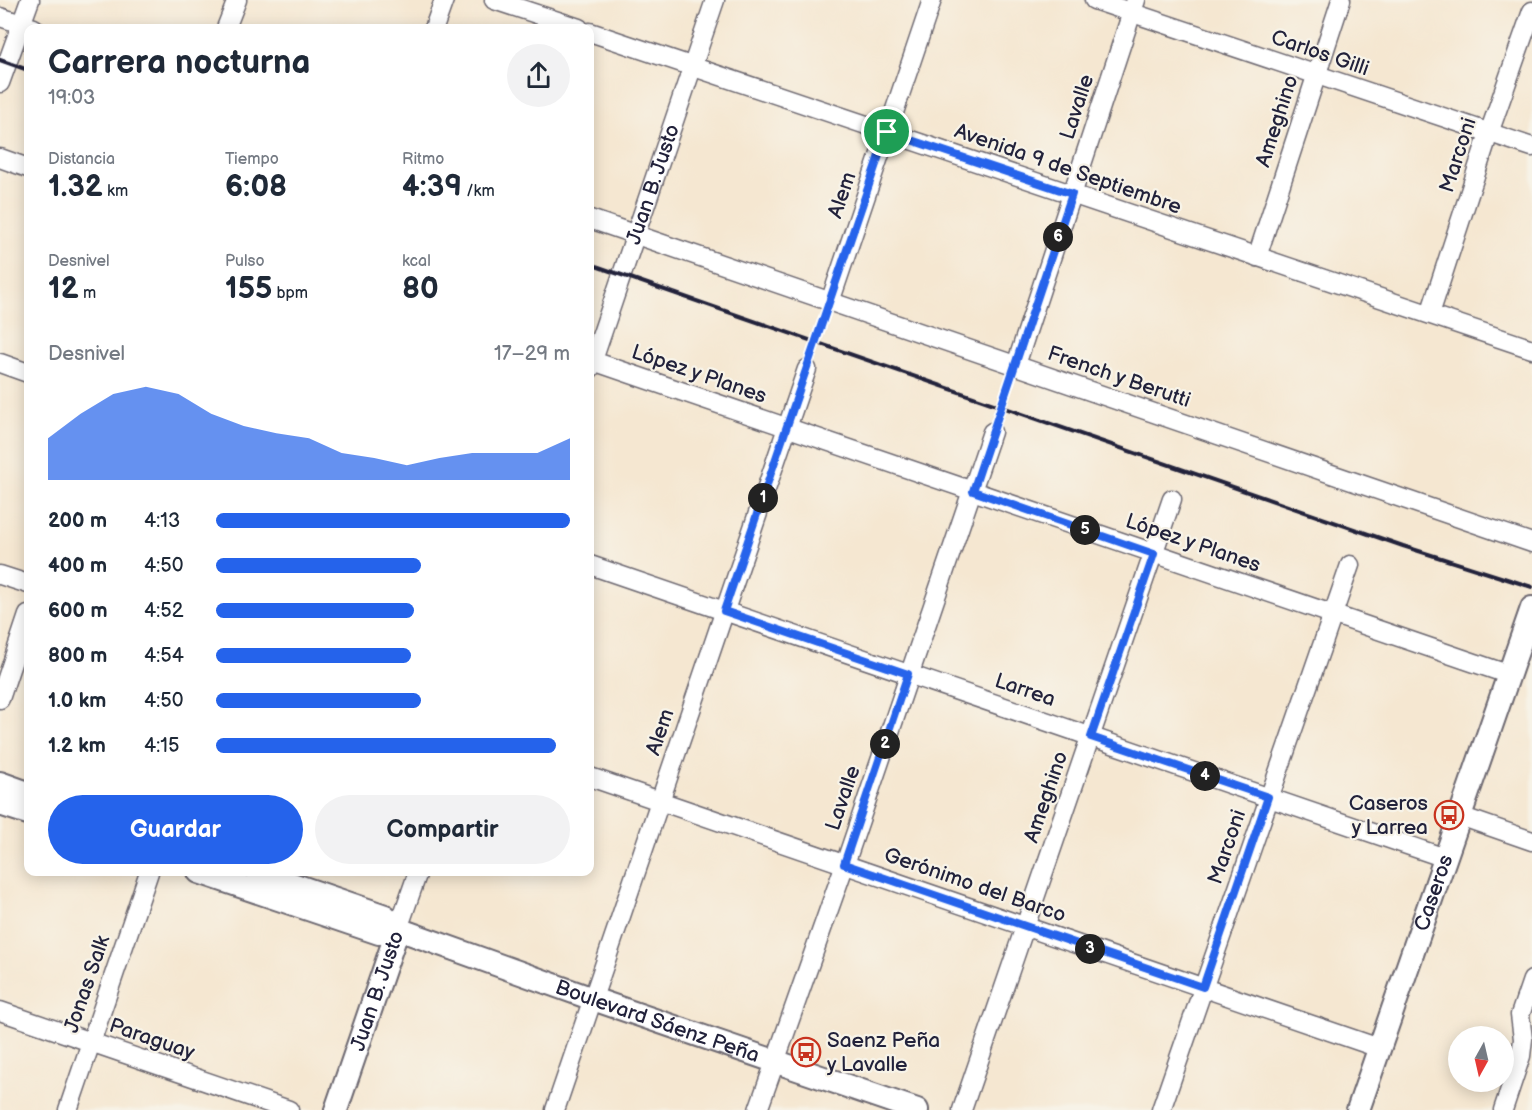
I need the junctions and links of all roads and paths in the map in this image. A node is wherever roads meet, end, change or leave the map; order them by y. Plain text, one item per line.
1 (30, 0) edge
2 (237, 0) edge
3 (444, 0) edge
4 (494, 0) edge
5 (715, 0) edge
6 (932, 0) edge
7 (1094, 0) edge
8 (1341, 0) edge
9 (1134, 7) edge
10 (1532, 11) edge
11 (0, 17) edge
12 (28, 24) edge
13 (228, 24) edge
14 (435, 24) edge
15 (567, 24) edge
16 (24, 25) edge
17 (594, 33) edge
18 (24, 34) edge
19 (693, 67) junction
20 (1316, 75) junction
21 (0, 83) edge
22 (887, 132) junction
23 (1489, 133) junction
24 (1532, 147) edge
25 (0, 158) edge
26 (24, 167) edge
27 (1072, 194) junction
28 (594, 220) edge
29 (635, 235) junction
30 (1257, 257) junction
31 (830, 302) junction
32 (1430, 314) junction
33 (1532, 349) edge
34 (594, 353) edge
35 (0, 363) edge
36 (594, 365) edge
37 (1016, 365) junction
38 (807, 369) joint
39 (24, 372) edge
40 (787, 428) junction
41 (992, 432) joint
42 (973, 491) junction
43 (1172, 499) dead end
44 (1532, 543) edge
45 (1154, 554) junction
46 (1350, 565) dead end
47 (594, 566) edge
48 (0, 575) edge
49 (24, 583) edge
50 (1532, 608) edge
51 (724, 611) junction
52 (1332, 615) junction
53 (24, 627) edge
54 (1528, 631) edge
55 (908, 674) junction
56 (1510, 675) junction
57 (0, 699) edge
58 (1091, 737) junction
59 (594, 778) edge
60 (0, 783) edge
61 (24, 792) edge
62 (1268, 797) junction
63 (660, 801) junction
64 (0, 804) edge
65 (24, 812) edge
66 (1460, 816) junction
67 (1532, 841) edge
68 (1445, 858) junction
69 (844, 864) junction
70 (147, 876) edge
71 (211, 876) edge
72 (269, 876) edge
73 (417, 876) edge
74 (1026, 927) junction
75 (398, 929) junction
76 (1532, 980) edge
77 (1203, 987) junction
78 (593, 999) junction
79 (0, 1011) edge
80 (1527, 1041) edge
81 (91, 1042) junction
82 (1379, 1048) junction
83 (776, 1062) junction
84 (68, 1110) edge
85 (289, 1110) edge
86 (336, 1110) edge
87 (555, 1110) edge
88 (758, 1110) edge
89 (917, 1110) edge
90 (962, 1110) edge
91 (1161, 1110) edge
92 (1358, 1110) edge
93 (1503, 1110) edge

1 - 12 street
2 - 13 street
3 - 14 street
4 - 15 street
5 - 19 street, Juan B. Justo
6 - 22 street, Alem
7 - 9 street, Carlos Gilli
8 - 20 street, Ameghino
9 - 20 street, Carlos Gilli
9 - 27 street, Lavalle
10 - 23 street, Marconi
11 - 16 street
17 - 19 street, Avenida 9 de Septiembre
18 - 21 street
19 - 22 street, Avenida 9 de Septiembre
19 - 29 street, Juan B. Justo
20 - 23 street, Carlos Gilli
20 - 30 street, Ameghino
22 - 27 street, Avenida 9 de Septiembre
22 - 31 street, Alem
23 - 24 street, Carlos Gilli
23 - 32 street, Marconi
25 - 26 street
27 - 30 street, Avenida 9 de Septiembre
27 - 37 street, Lavalle
28 - 29 street, French y Berutti
29 - 31 street, French y Berutti
29 - 34 street, Juan B. Justo
30 - 32 street, Avenida 9 de Septiembre
31 - 37 street, French y Berutti
31 - 38 path
32 - 33 street, Avenida 9 de Septiembre
35 - 39 street
36 - 40 street, López y Planes
37 - 41 path
37 - 44 street, French y Berutti
38 - 40 street, Alem
40 - 42 street, López y Planes
40 - 51 street, Alem
41 - 42 street, Lavalle
42 - 45 street, López y Planes
42 - 55 street, Lavalle
43 - 45 street, Ameghino
45 - 52 street, López y Planes
45 - 58 street, Ameghino
46 - 52 street, Marconi
47 - 51 street, Larrea
48 - 49 street
50 - 54 main road, Caseros
51 - 55 street, Larrea
51 - 63 street, Alem
52 - 56 street, López y Planes
52 - 62 street, Marconi
53 - 57 street
54 - 56 main road, Caseros
55 - 58 street, Larrea
55 - 69 street, Lavalle
56 - 66 main road, Caseros
58 - 62 street, Larrea
58 - 74 street, Ameghino
59 - 63 street, Gerónimo del Barco
60 - 61 main road
62 - 68 street, Larrea
62 - 77 street, Marconi
63 - 69 street, Gerónimo del Barco
63 - 78 street, Alem
64 - 65 main road
66 - 67 street
66 - 68 main road, Caseros
68 - 82 main road, Caseros
69 - 74 street, Gerónimo del Barco
69 - 83 street, Lavalle
70 - 81 street, Jonas Salk
71 - 75 main road, Boulevard Sáenz Peña
72 - 75 main road, Boulevard Sáenz Peña
73 - 75 street, Juan B. Justo
74 - 77 street, Gerónimo del Barco
74 - 90 street, Ameghino
75 - 78 main road, Boulevard Sáenz Peña
75 - 86 main road, Juan B. Justo
76 - 80 street
77 - 82 street, Gerónimo del Barco
77 - 91 street, Marconi
78 - 83 main road, Boulevard Sáenz Peña
78 - 87 street, Alem
79 - 81 street, Paraguay
80 - 93 street
81 - 84 street, Jonas Salk
81 - 85 street, Paraguay
82 - 92 main road, Caseros
83 - 88 street, Lavalle
83 - 89 main road, Boulevard Sáenz Peña

